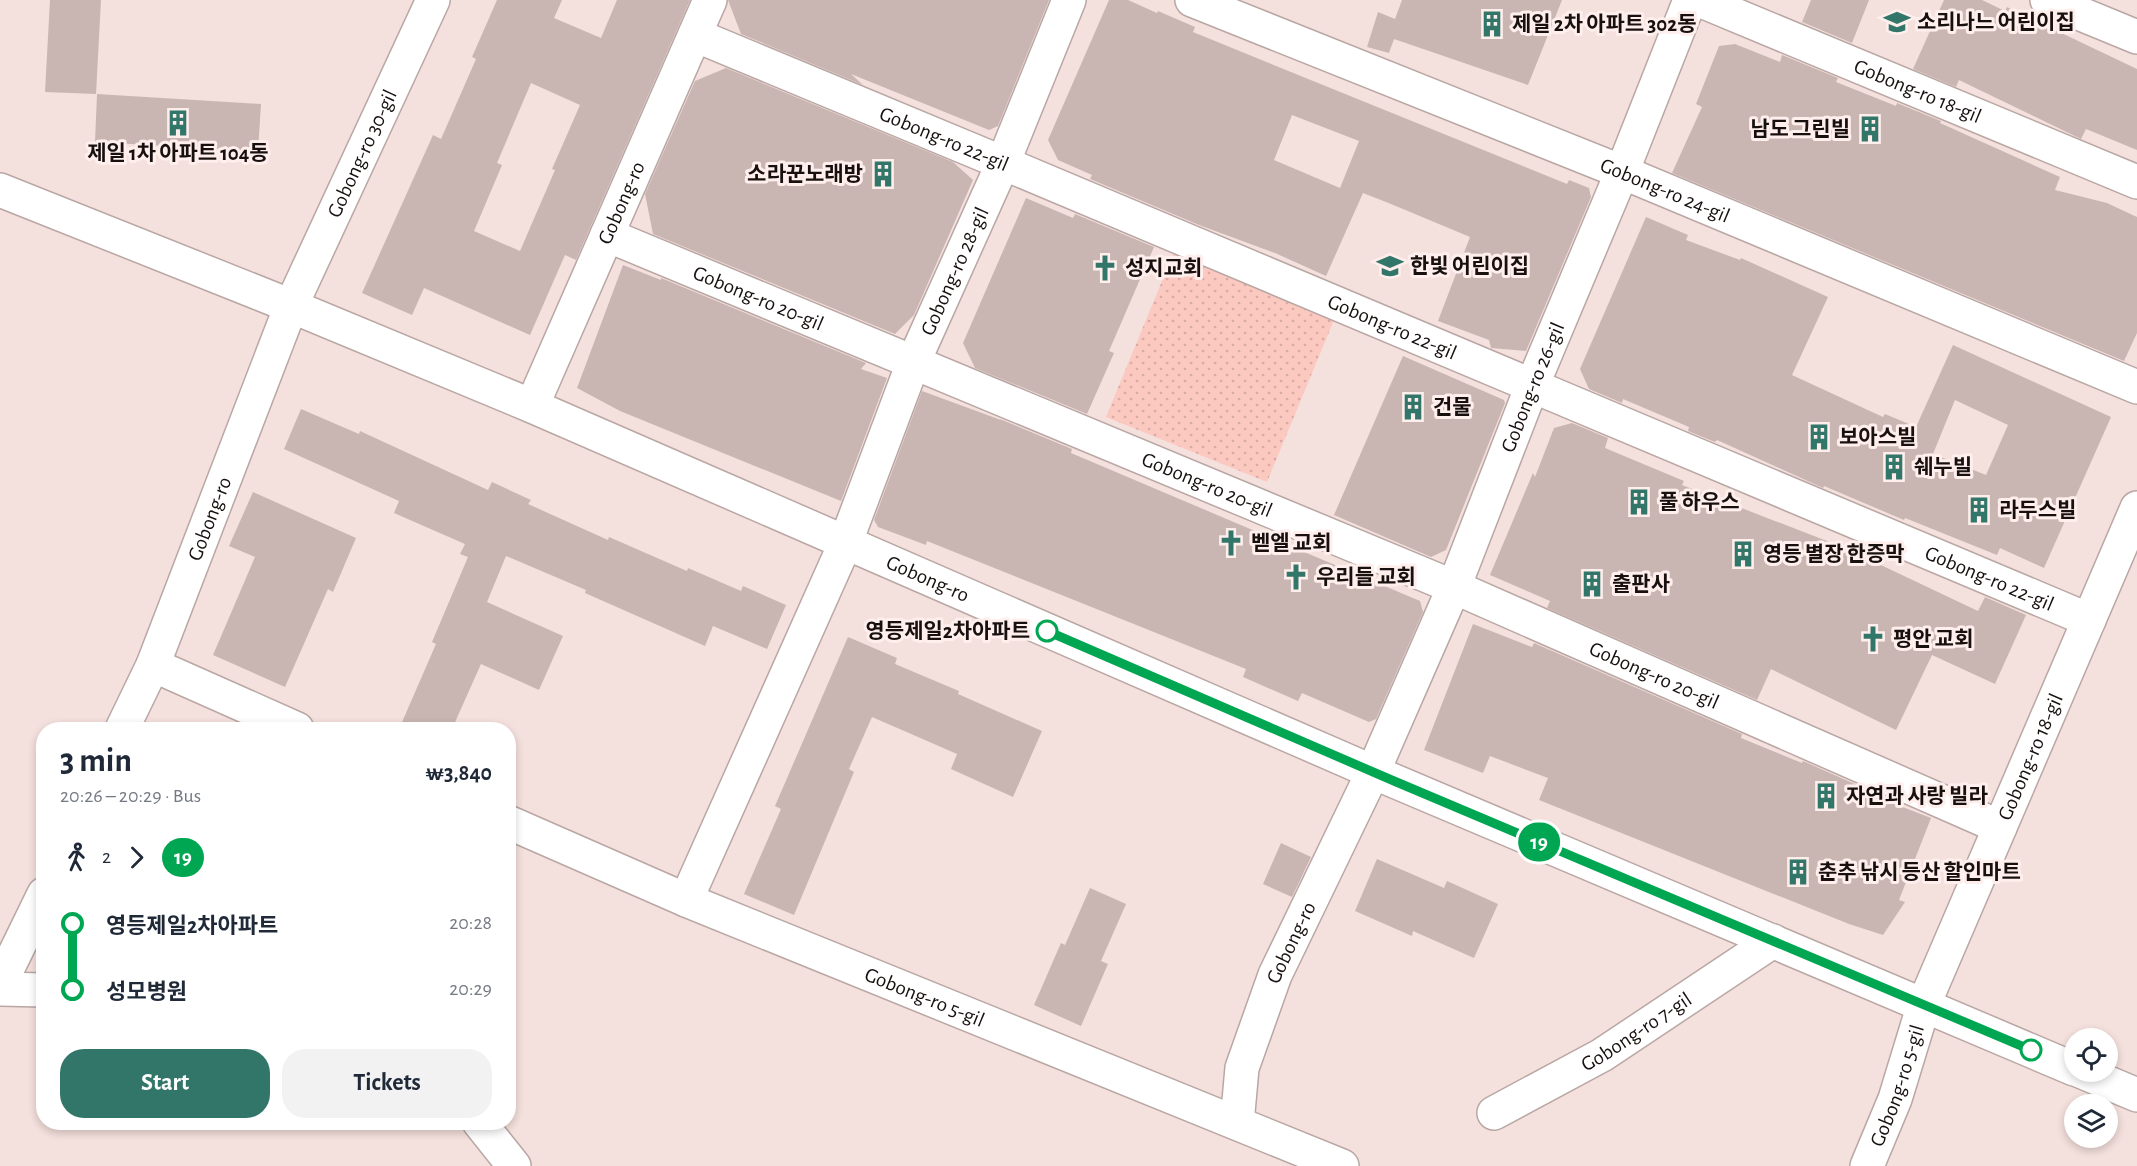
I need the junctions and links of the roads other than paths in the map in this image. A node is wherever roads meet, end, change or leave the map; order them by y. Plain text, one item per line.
1 (433, 0) edge
2 (710, 0) edge
3 (1069, 0) edge
4 (1192, 0) edge
5 (1690, 0) edge
6 (1699, 0) edge
7 (2047, 0) edge
8 (695, 35) junction
9 (2137, 37) edge
10 (1003, 162) junction
11 (1622, 172) junction
12 (2137, 182) edge
13 (0, 190) edge
14 (607, 235) junction
15 (291, 306) junction
16 (914, 363) junction
17 (1532, 386) junction
18 (2137, 387) edge
19 (532, 406) junction
20 (2137, 508) edge
21 (845, 544) junction
22 (1454, 586) junction
23 (2089, 620) junction
24 (153, 665) junction
25 (125, 722) edge
26 (281, 722) edge
27 (1373, 772) junction
28 (516, 826) edge
29 (2001, 827) junction
30 (686, 900) junction
31 (36, 911) edge
32 (1773, 941) junction
33 (0, 987) edge
34 (36, 989) edge
35 (1924, 1004) junction
36 (2064, 1065) edge
37 (2106, 1082) edge
38 (2137, 1095) edge
39 (1494, 1113) dead end
40 (1237, 1123) junction
41 (485, 1130) edge
42 (514, 1166) edge
43 (1342, 1166) edge
44 (1867, 1166) edge

1 - 15 street, Gobong-ro 30-gil
2 - 8 street, Gobong-ro
3 - 10 street, Gobong-ro 28-gil
4 - 11 street, Gobong-ro 24-gil
5 - 11 street, Gobong-ro 26-gil
6 - 12 street, Gobong-ro 18-gil
7 - 9 street
8 - 10 street, Gobong-ro 22-gil
8 - 14 street, Gobong-ro
10 - 16 street, Gobong-ro 28-gil
10 - 17 street, Gobong-ro 22-gil
11 - 17 street, Gobong-ro 26-gil
11 - 18 street, Gobong-ro 24-gil
13 - 15 street, Gobong-ro
14 - 16 street, Gobong-ro 20-gil
14 - 19 street, Gobong-ro
15 - 19 street, Gobong-ro
15 - 24 street, Gobong-ro
16 - 21 street, Gobong-ro 28-gil
16 - 22 street, Gobong-ro 20-gil
17 - 22 street, Gobong-ro 26-gil
17 - 23 street, Gobong-ro 22-gil
19 - 21 street, Gobong-ro
20 - 23 street, Gobong-ro 18-gil
21 - 27 street, Gobong-ro
21 - 30 street
22 - 27 street, Gobong-ro 26-gil
22 - 29 street, Gobong-ro 20-gil
23 - 29 street, Gobong-ro 18-gil
24 - 25 street, Gobong-ro
24 - 26 street
27 - 32 street, Gobong-ro
27 - 40 street, Gobong-ro
28 - 30 street, Gobong-ro 5-gil
29 - 35 street, Gobong-ro 18-gil
30 - 40 street, Gobong-ro 5-gil
31 - 33 street
32 - 35 street, Gobong-ro
32 - 39 street, Gobong-ro 7-gil
33 - 34 street
35 - 36 street, Gobong-ro
35 - 44 street, Gobong-ro 5-gil
37 - 38 street
40 - 43 street, Gobong-ro 5-gil
41 - 42 street

